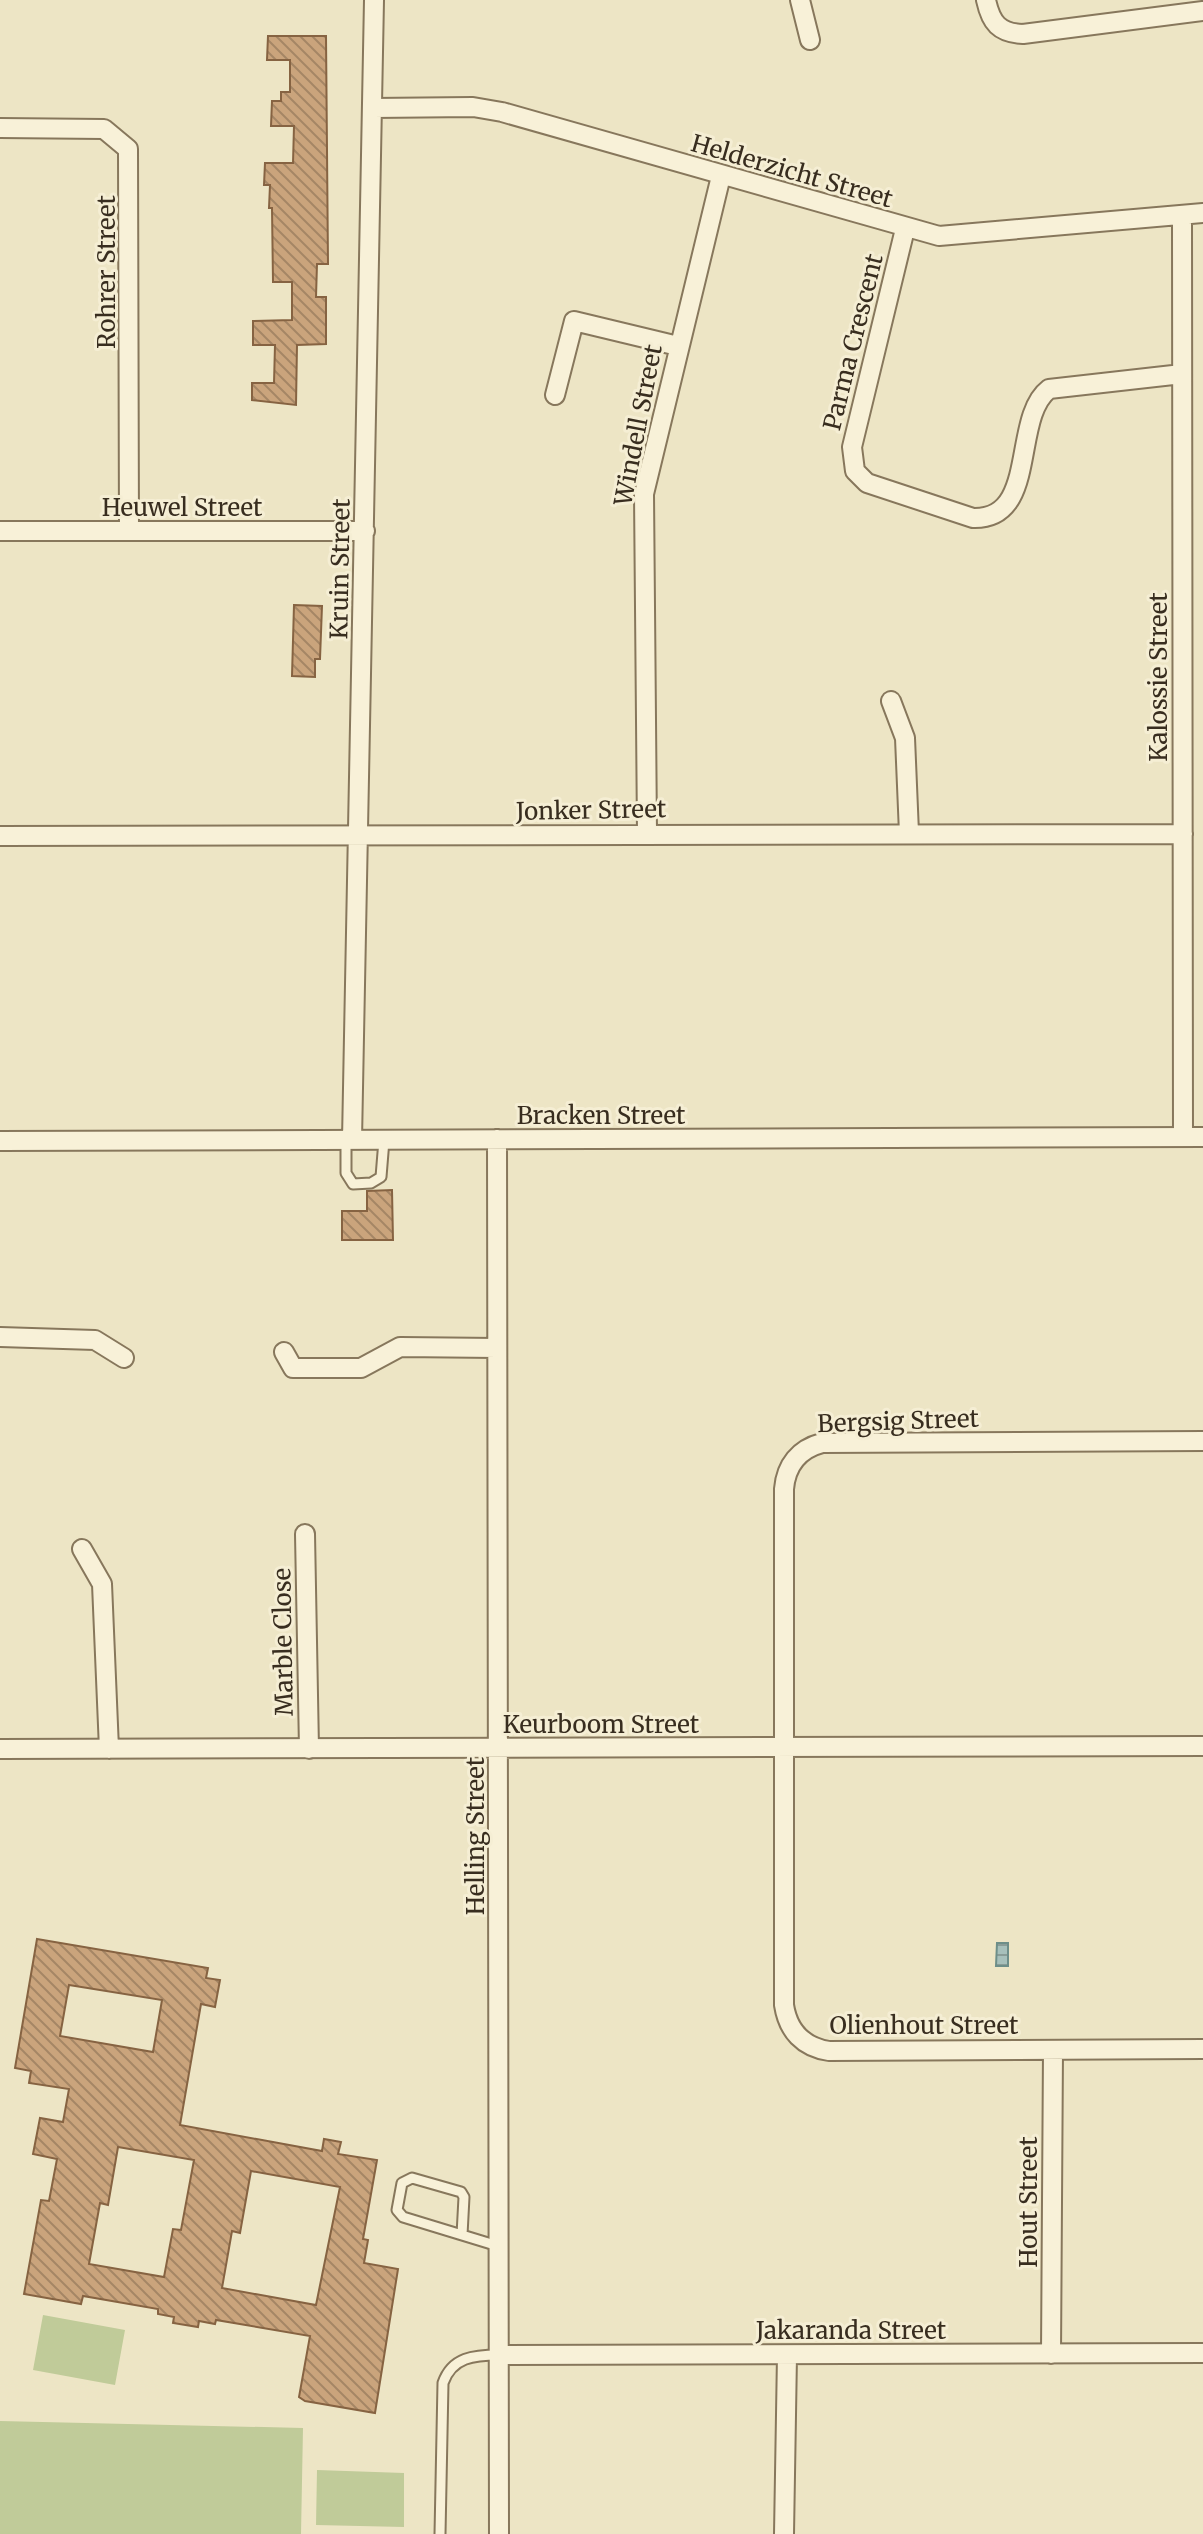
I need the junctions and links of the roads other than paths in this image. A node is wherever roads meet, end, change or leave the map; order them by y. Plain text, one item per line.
1 (374, 0) edge
2 (800, 0) edge
3 (986, 0) edge
4 (1160, 7) edge
5 (1203, 11) edge
6 (810, 40) dead end
7 (373, 108) junction
8 (0, 128) edge
9 (721, 176) junction
10 (1203, 213) edge
11 (1182, 216) junction
12 (905, 229) junction
13 (678, 346) junction
14 (1182, 374) junction
15 (555, 395) dead end
16 (0, 531) edge
17 (129, 531) junction
18 (365, 531) junction
19 (891, 701) dead end
20 (647, 833) junction
21 (909, 833) junction
22 (1183, 834) junction
23 (0, 836) edge
24 (358, 836) junction
25 (1183, 1137) junction
26 (1203, 1137) edge
27 (497, 1139) junction
28 (349, 1140) junction
29 (384, 1140) junction
30 (0, 1141) edge
31 (0, 1337) edge
32 (497, 1348) junction
33 (284, 1352) dead end
34 (124, 1358) dead end
35 (1203, 1441) edge
36 (305, 1534) dead end
37 (82, 1549) dead end
38 (1203, 1746) edge
39 (785, 1747) junction
40 (500, 1748) junction
41 (0, 1749) edge
42 (109, 1749) junction
43 (309, 1749) junction
44 (1203, 2049) edge
45 (1053, 2050) junction
46 (462, 2235) junction
47 (498, 2246) junction
48 (1203, 2353) edge
49 (1051, 2354) junction
50 (499, 2355) junction
51 (787, 2355) junction
52 (440, 2534) edge
53 (499, 2534) edge
54 (784, 2534) edge

1 - 7 street, Kruin Street
2 - 6 street
3 - 4 street
4 - 5 street
7 - 9 street, Helderzicht Street
7 - 18 street, Kruin Street
8 - 17 street, Rohrer Street
9 - 12 street, Helderzicht Street
9 - 13 street, Windell Street
10 - 11 street, Helderzicht Street
11 - 12 street, Helderzicht Street
11 - 14 street, Kalossie Street
12 - 14 street, Parma Crescent
13 - 15 street
13 - 20 street, Windell Street
14 - 22 street, Kalossie Street
16 - 17 street, Heuwel Street
17 - 18 street, Heuwel Street
18 - 24 street, Kruin Street
19 - 21 street
20 - 21 street, Jonker Street
20 - 24 street, Jonker Street
21 - 22 street, Jonker Street
22 - 25 street, Kalossie Street
23 - 24 street, Jonker Street
24 - 28 street, Kruin Street
25 - 26 street, Bracken Street
25 - 27 street, Bracken Street
27 - 29 street, Bracken Street
27 - 32 street, Helling Street
28 - 29 street, Bracken Street
28 - 29 lane
28 - 30 street, Bracken Street
31 - 34 street
32 - 33 street
32 - 40 street, Helling Street
35 - 39 street, Bergsig Street
36 - 43 street, Marble Close
37 - 42 street
38 - 39 street, Keurboom Street
39 - 40 street, Keurboom Street
39 - 45 street, Olienhout Street
40 - 43 street, Keurboom Street
40 - 47 street, Helling Street
41 - 42 street, Keurboom Street
42 - 43 street, Keurboom Street
44 - 45 street, Olienhout Street
45 - 49 street, Hout Street
46 - 46 lane
46 - 47 lane
47 - 50 street, Helling Street
48 - 49 street, Jakaranda Street
49 - 51 street, Jakaranda Street
50 - 51 street, Jakaranda Street
50 - 52 lane
50 - 53 street, Helling Street
51 - 54 street

